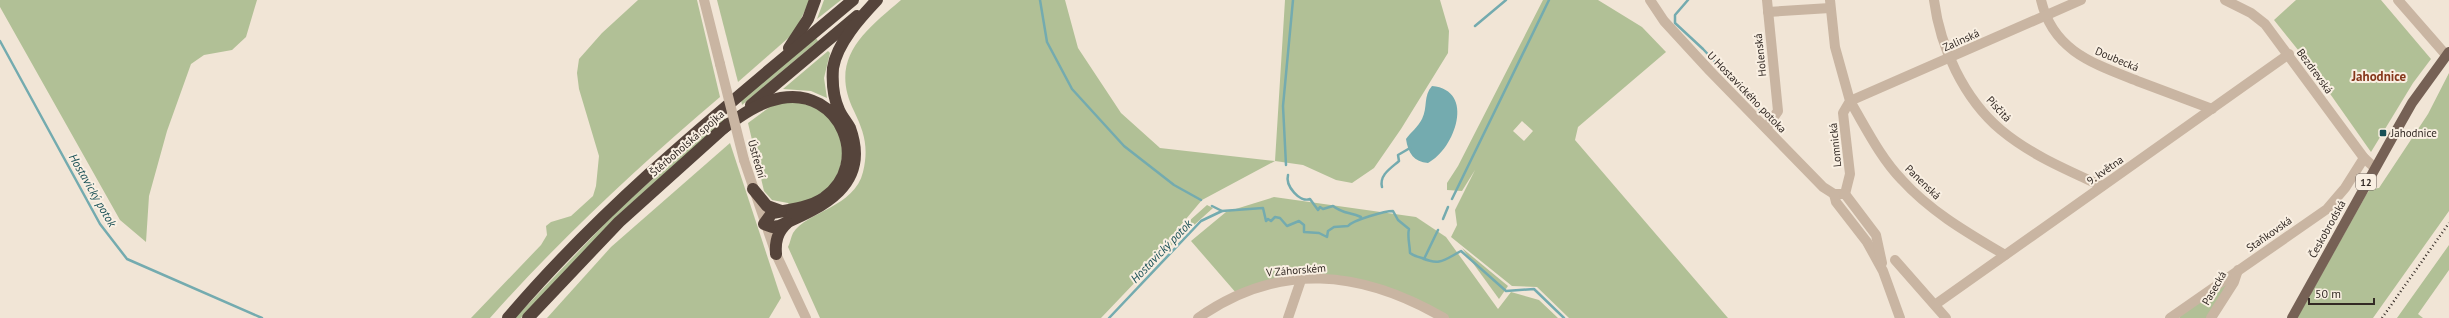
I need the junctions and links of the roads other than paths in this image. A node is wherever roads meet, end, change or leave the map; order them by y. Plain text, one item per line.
1 (704, 0) edge
2 (815, 0) edge
3 (853, 0) edge
4 (877, 0) edge
5 (1650, 0) edge
6 (1767, 0) edge
7 (1934, 0) edge
8 (2041, 0) edge
9 (2081, 0) edge
10 (2225, 0) edge
11 (2398, 0) edge
12 (1830, 4) edge
13 (1768, 12) junction
14 (2045, 16) junction
15 (2289, 54) junction
16 (2448, 54) edge
17 (1950, 58) junction
18 (770, 70) junction
19 (1850, 101) junction
20 (2212, 109) junction
21 (1766, 128) junction
22 (722, 129) junction
23 (2364, 158) junction
24 (2375, 168) junction
25 (2102, 186) junction
26 (753, 189) junction
27 (1834, 194) junction
28 (1845, 194) junction
29 (783, 211) junction
30 (787, 222) junction
31 (764, 224) junction
32 (776, 254) junction
33 (2005, 255) junction
34 (1895, 260) dead end
35 (2238, 270) junction
36 (1883, 271) junction
37 (1301, 280) junction
38 (1936, 304) junction
39 (2174, 317) edge
40 (508, 318) edge
41 (528, 318) edge
42 (806, 318) edge
43 (1198, 318) edge
44 (1288, 318) edge
45 (1444, 318) edge
46 (1900, 318) edge
47 (1946, 318) edge
48 (2211, 318) edge
49 (2292, 318) edge

1 - 26 street, Ústřední, bridge
2 - 18 highway
3 - 18 highway, Štěrboholská spojka
4 - 22 highway, Štěrboholská spojka
4 - 30 highway
5 - 21 street, U Hostavického potoka
6 - 13 street, Holenská
7 - 17 street, Písčitá
8 - 14 street, Doubecká
9 - 14 street, Zalinská
10 - 15 street, Bezdrevská
11 - 16 street
12 - 13 street
12 - 19 street
13 - 21 street, Holenská
14 - 17 street, Zalinská
14 - 20 street, Doubecká
15 - 20 street, 9. května
15 - 23 street, Bezdrevská
16 - 24 main road, Českobrodská / 12
17 - 19 street, Zalinská
17 - 25 street, Písčitá
18 - 40 highway, Štěrboholská spojka
19 - 28 street, Lomnická
19 - 33 street, Panenská
20 - 25 street, 9. května
21 - 27 street, U Hostavického potoka
22 - 29 highway
22 - 41 highway, Štěrboholská spojka
23 - 24 street, Bezdrevská
23 - 35 street, Staňkovská
24 - 49 main road, Českobrodská / 12
25 - 33 street, 9. května
26 - 29 highway
26 - 31 street, Ústřední
27 - 28 street
27 - 36 street, U Hostavického potoka
28 - 36 street
29 - 31 highway
30 - 31 highway
30 - 32 highway
31 - 32 street, Ústřední
32 - 42 street, Ústřední
33 - 38 street, 9. května
34 - 38 street
35 - 39 street, Staňkovská
35 - 48 street, Pasecká
36 - 46 street, U Hostavického potoka
37 - 43 street, V Záhorském
37 - 44 street
37 - 45 street, V Záhorském
38 - 47 street

